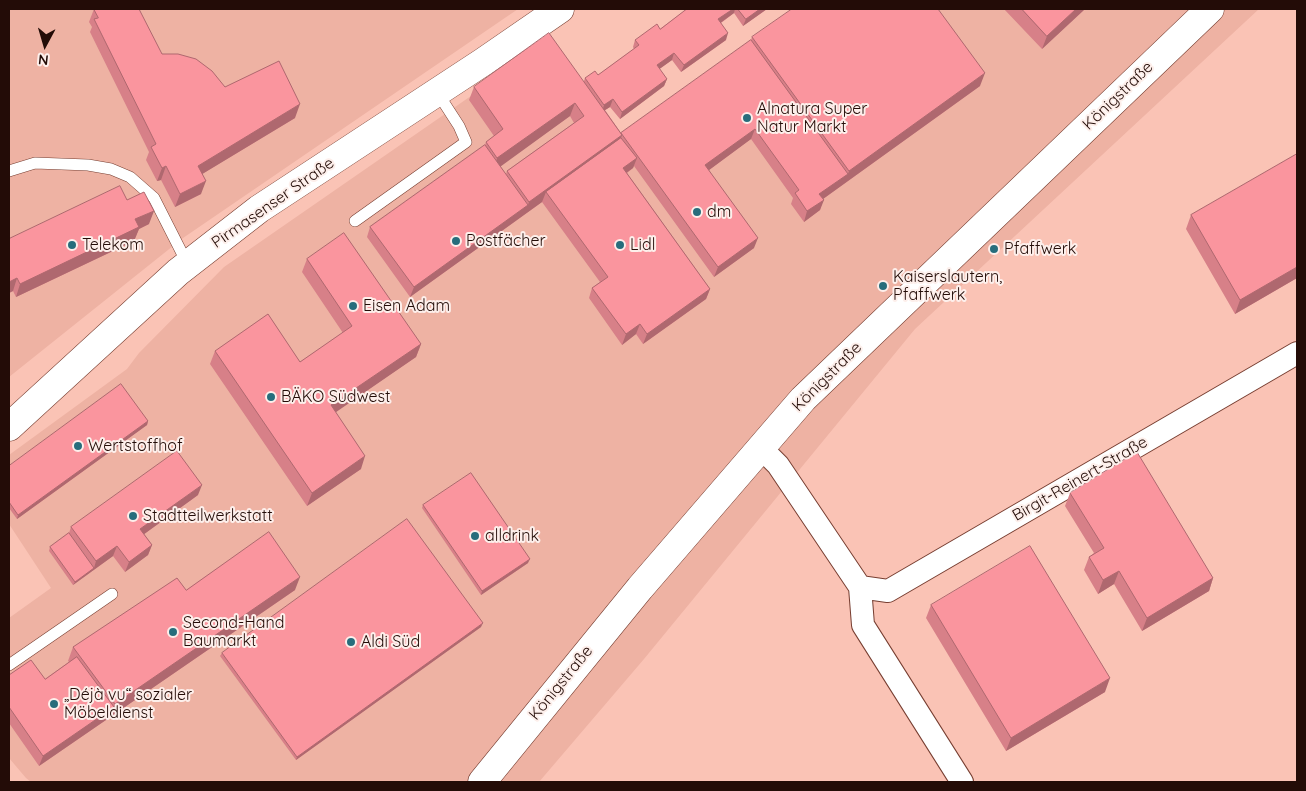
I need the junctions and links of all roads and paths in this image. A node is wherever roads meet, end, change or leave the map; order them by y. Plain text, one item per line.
1 (560, 9) edge
2 (1210, 9) edge
3 (437, 92) junction
4 (9, 171) edge
5 (355, 221) dead end
6 (188, 265) junction
7 (1297, 353) edge
8 (9, 427) edge
9 (761, 448) junction
10 (860, 587) junction
11 (112, 594) dead end
12 (9, 665) edge
13 (482, 782) edge
14 (962, 782) edge

1 - 3 main road, Pirmasenser Straße
2 - 9 main road, Königstraße
3 - 5 lane
3 - 6 main road, Pirmasenser Straße
4 - 6 lane
6 - 8 main road, Pirmasenser Straße
7 - 10 street, Birgit-Reinert-Straße
9 - 10 street
9 - 13 main road, Königstraße
10 - 14 street
11 - 12 lane

